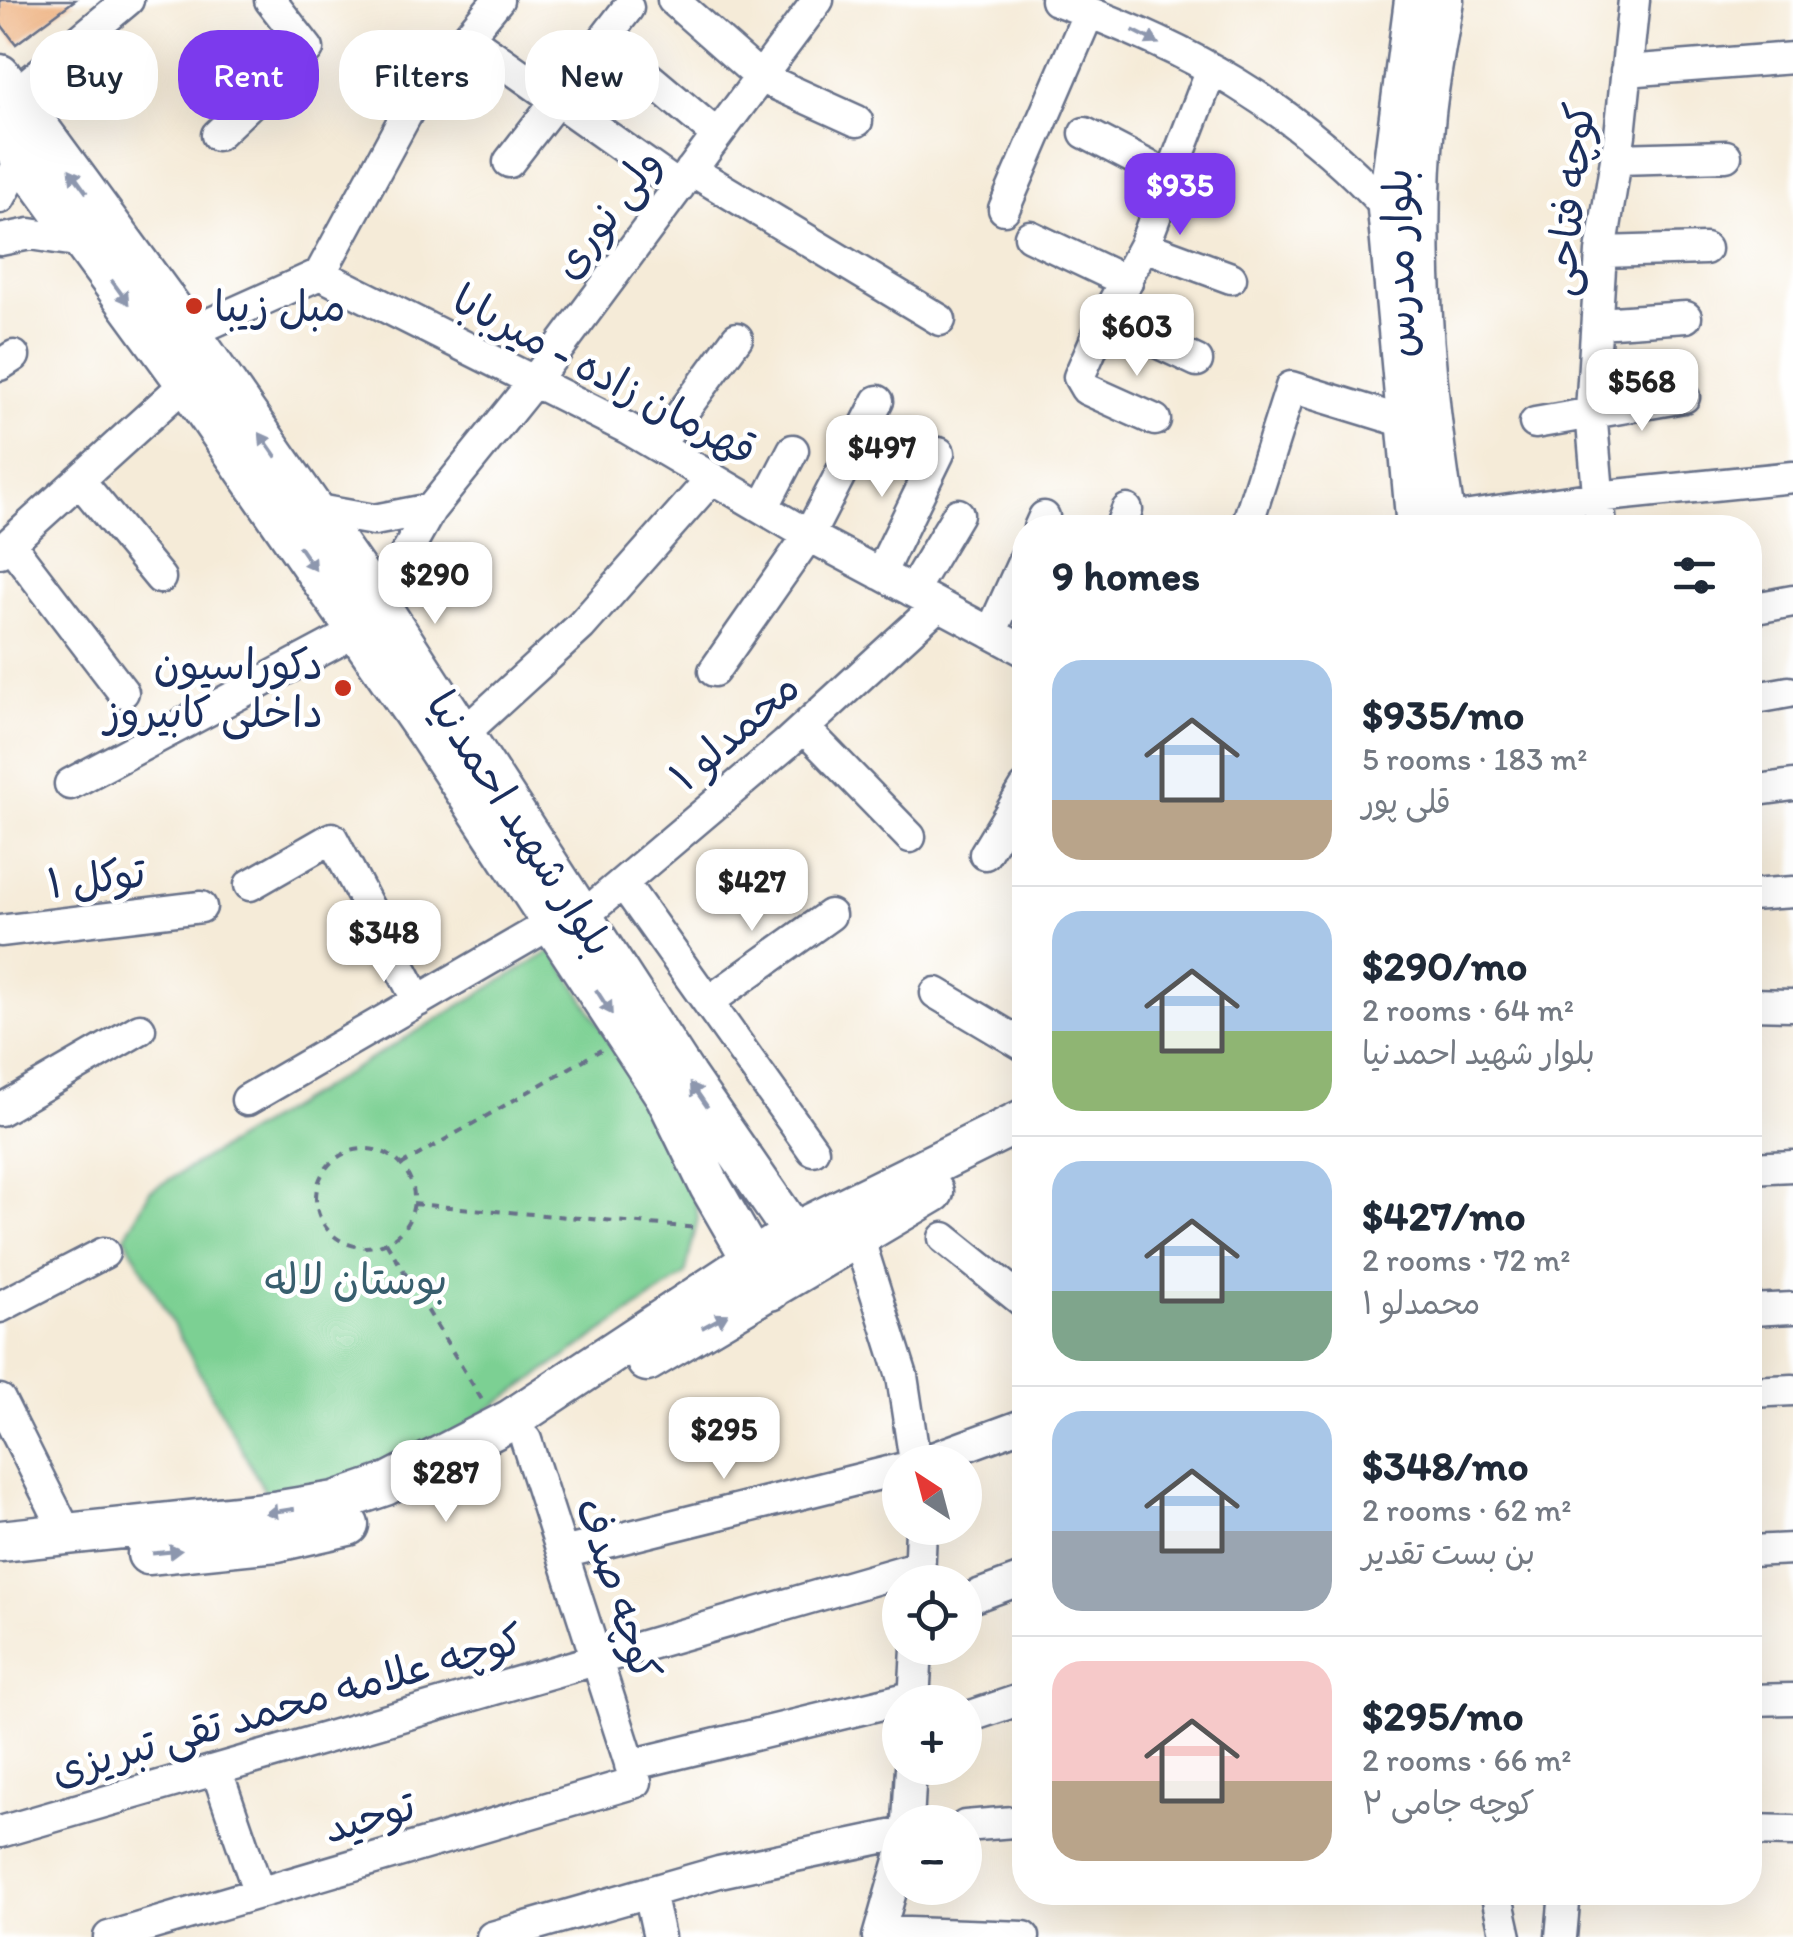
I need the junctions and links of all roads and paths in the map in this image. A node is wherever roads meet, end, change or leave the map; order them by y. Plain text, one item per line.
1 (128, 0) edge
2 (270, 0) edge
3 (498, 0) edge
4 (673, 0) edge
5 (818, 0) edge
6 (1056, 0) edge
7 (1415, 0) edge
8 (1444, 0) edge
9 (1634, 0) edge
10 (628, 8) dead end
11 (1088, 12) junction
12 (472, 30) edge
13 (611, 30) edge
14 (1793, 58) edge
15 (1211, 70) junction
16 (1626, 71) junction
17 (760, 77) junction
18 (659, 86) edge
19 (9, 114) edge
20 (403, 120) edge
21 (542, 120) edge
22 (594, 120) edge
23 (858, 121) dead end
24 (1084, 133) dead end
25 (217, 135) dead end
26 (717, 135) junction
27 (1726, 156) dead end
28 (1617, 160) junction
29 (508, 162) dead end
30 (1172, 178) junction
31 (685, 179) junction
32 (0, 198) edge
33 (1388, 208) junction
34 (1004, 209) dead end
35 (1030, 236) dead end
36 (0, 240) edge
37 (83, 242) junction
38 (1144, 246) junction
39 (1705, 250) dead end
40 (1601, 252) junction
41 (320, 274) junction
42 (1231, 278) dead end
43 (1127, 282) junction
44 (1686, 316) dead end
45 (1105, 318) junction
46 (940, 320) dead end
47 (1598, 324) junction
48 (189, 333) junction
49 (737, 338) dead end
50 (1197, 361) dead end
51 (534, 380) junction
52 (186, 384) junction
53 (1684, 397) dead end
54 (878, 401) dead end
55 (1591, 411) junction
56 (1156, 420) dead end
57 (1419, 421) junction
58 (1535, 423) dead end
59 (658, 446) junction
60 (793, 450) dead end
61 (938, 453) dead end
62 (1793, 477) edge
63 (712, 478) junction
64 (79, 480) junction
65 (1596, 496) junction
66 (763, 508) junction
67 (312, 509) junction
68 (431, 509) junction
69 (958, 514) dead end
70 (1250, 515) edge
71 (1434, 515) edge
72 (1491, 515) edge
73 (1598, 515) edge
74 (809, 535) junction
75 (5, 548) edge
76 (880, 574) junction
77 (160, 578) dead end
78 (1012, 587) edge
79 (925, 598) junction
80 (1793, 601) edge
81 (1762, 606) edge
82 (368, 617) junction
83 (991, 633) junction
84 (1012, 644) edge
85 (714, 671) dead end
86 (123, 692) dead end
87 (1788, 692) dead end
88 (1762, 696) edge
89 (804, 728) junction
90 (464, 734) junction
91 (70, 784) dead end
92 (1793, 785) edge
93 (1762, 789) edge
94 (1012, 809) edge
95 (910, 837) dead end
96 (985, 854) dead end
97 (622, 882) junction
98 (250, 885) dead end
99 (1793, 892) edge
100 (1762, 893) edge
101 (201, 907) dead end
102 (830, 915) dead end
103 (567, 920) junction
104 (0, 931) edge
105 (936, 993) dead end
106 (418, 1000) junction
107 (708, 1002) junction
108 (1762, 1004) edge
109 (1793, 1005) edge
110 (140, 1029) dead end
111 (626, 1035) junction
112 (1012, 1038) edge
113 (247, 1100) dead end
114 (0, 1110) edge
115 (1012, 1127) edge
116 (813, 1150) dead end
117 (1012, 1152) edge
118 (744, 1160) junction
119 (402, 1165) junction
120 (1793, 1166) edge
121 (1762, 1167) edge
122 (710, 1186) junction
123 (413, 1204) junction
124 (860, 1215) junction
125 (713, 1229) junction
126 (944, 1238) dead end
127 (386, 1242) junction
128 (802, 1247) junction
129 (104, 1254) dead end
130 (761, 1275) junction
131 (1012, 1292) edge
132 (682, 1306) junction
133 (0, 1308) edge
134 (1793, 1308) edge
135 (1762, 1309) edge
136 (1793, 1390) edge
137 (1762, 1391) edge
138 (0, 1400) edge
139 (1012, 1429) edge
140 (512, 1434) junction
141 (915, 1445) edge
142 (966, 1445) edge
143 (882, 1473) edge
144 (67, 1534) junction
145 (0, 1542) edge
146 (1793, 1549) edge
147 (1762, 1550) edge
148 (563, 1553) junction
149 (0, 1569) edge
150 (882, 1583) edge
151 (1012, 1583) edge
152 (982, 1594) edge
153 (597, 1656) junction
154 (1793, 1699) edge
155 (1762, 1700) edge
156 (1012, 1702) edge
157 (882, 1707) edge
158 (982, 1712) edge
159 (630, 1765) junction
160 (216, 1770) junction
161 (1012, 1823) edge
162 (982, 1825) edge
163 (1762, 1830) edge
164 (1793, 1831) edge
165 (0, 1832) edge
166 (882, 1838) edge
167 (649, 1892) junction
168 (260, 1893) junction
169 (887, 1905) edge
170 (1499, 1905) edge
171 (1564, 1905) edge
172 (879, 1935) edge
173 (109, 1937) edge
174 (492, 1937) edge
175 (659, 1937) edge
176 (1024, 1937) edge
177 (1506, 1937) edge
178 (1561, 1937) edge

1 - 19 street
2 - 25 street
3 - 12 street
4 - 17 street
5 - 17 street, ولی نوری
6 - 11 street
7 - 33 main road, بلوار مدرس
8 - 57 main road, بلوار مدرس
9 - 16 street, کوچه فتاحی
10 - 13 street
11 -> 15 street
11 - 34 street
14 - 16 street
15 - 30 street
15 - 33 street
16 - 28 street, کوچه فتاحی
17 - 23 street
17 - 26 street, ولی نوری
18 - 26 street
19 - 32 street
19 - 37 main road, بلوار شهید احمدنیا
48 -> 19 main road, بلوار شهید احمدنیا
20 - 41 street
21 - 29 street
22 - 31 street
24 - 30 street
26 - 31 street, ولی نوری
27 - 28 street
28 - 40 street, کوچه فتاحی
30 - 38 street
31 - 46 street
31 - 51 street, ولی نوری
33 - 57 main road, بلوار مدرس
35 - 43 street
36 - 37 street
37 -> 52 main road, بلوار شهید احمدنیا
38 - 42 street
38 - 43 street
39 - 40 street
40 - 47 street, کوچه فتاحی
41 - 48 street
41 - 51 street, قهرمان زاده - میربابا
43 - 45 street
44 - 47 street
45 - 50 street
45 - 56 street
47 - 55 street, کوچه فتاحی
67 -> 48 main road, بلوار شهید احمدنیا
49 - 59 street
51 - 59 street, قهرمان زاده - میربابا
51 - 68 street, ولی نوری
52 - 64 street
52 -> 82 main road, بلوار شهید احمدنیا
53 - 55 street
54 - 74 street
55 - 58 street
55 - 65 street, کوچه فتاحی
57 - 70 street
57 - 71 main road, بلوار مدرس
59 - 63 street, قهرمان زاده - میربابا
60 - 66 street
61 - 76 street
62 - 65 street
63 - 66 street, قهرمان زاده - میربابا
63 - 90 street
64 - 75 street
64 - 77 street
65 - 72 street
65 - 73 street, کوچه فتاحی
66 - 74 street, قهرمان زاده - میربابا
67 - 68 street
67 - 82 main road, بلوار شهید احمدنیا
68 - 82 street, ولی نوری
69 - 79 street, محمدلو ۱
74 - 76 street, قهرمان زاده - میربابا
74 - 85 street
75 - 86 street
76 - 79 street, قهرمان زاده - میربابا
78 - 83 street
79 - 83 street, قهرمان زاده - میربابا
79 - 89 street, محمدلو ۱
80 - 81 street
82 - 90 main road, بلوار شهید احمدنیا
82 - 91 street
82 - 103 main road, بلوار شهید احمدنیا
83 - 84 street, قهرمان زاده - میربابا
87 - 88 street
89 - 95 street
89 - 97 street, محمدلو ۱
90 - 103 main road, بلوار شهید احمدنیا
92 - 93 street
94 - 96 street
97 - 103 street, محمدلو ۱
97 - 107 street
98 - 106 street
99 - 100 street
101 - 104 street, توکل ۱
102 - 107 street
103 - 106 street, محمدلو ۱
103 -> 111 main road, بلوار شهید احمدنیا
118 -> 103 main road, بلوار شهید احمدنیا
105 - 112 street
106 - 113 street, محمدلو ۱
107 - 116 street
108 - 109 street
110 - 114 street
111 - 119 path
111 - 122 main road, بلوار شهید احمدنیا
115 - 124 main road
117 - 124 main road
118 - 124 main road
118 - 128 main road, بلوار شهید احمدنیا
119 - 123 path
119 - 127 path
120 - 121 street
122 - 125 main road
122 - 130 main road, بلوار شهید احمدنیا
123 - 125 path
123 - 127 path
124 - 128 main road
124 - 141 street
125 - 132 main road
126 - 131 street
127 - 140 path
128 - 130 main road
129 - 133 street
130 - 132 main road
140 -> 130 main road
132 - 140 main road
134 - 135 street
136 - 137 street
138 - 144 street
139 - 142 street
140 -> 144 main road
140 - 148 street, کوچه صدف
149 -> 140 main road
143 - 148 street
144 - 145 main road
146 - 147 street
148 - 153 street, کوچه صدف
150 - 153 street, کوچه علامه محمد تقی تبریزی
151 - 152 street
153 - 159 street, کوچه صدف
153 - 160 street, کوچه علامه محمد تقی تبریزی
154 - 155 street
156 - 158 street
157 - 159 street
159 - 168 street, توحید
160 - 165 street, کوچه علامه محمد تقی تبریزی
160 - 168 street
161 - 162 street
163 - 164 street
166 - 167 street
167 - 174 street
167 - 175 street
168 - 173 street, توحید
169 - 172 street
170 - 177 street
171 - 178 street
172 - 176 street

